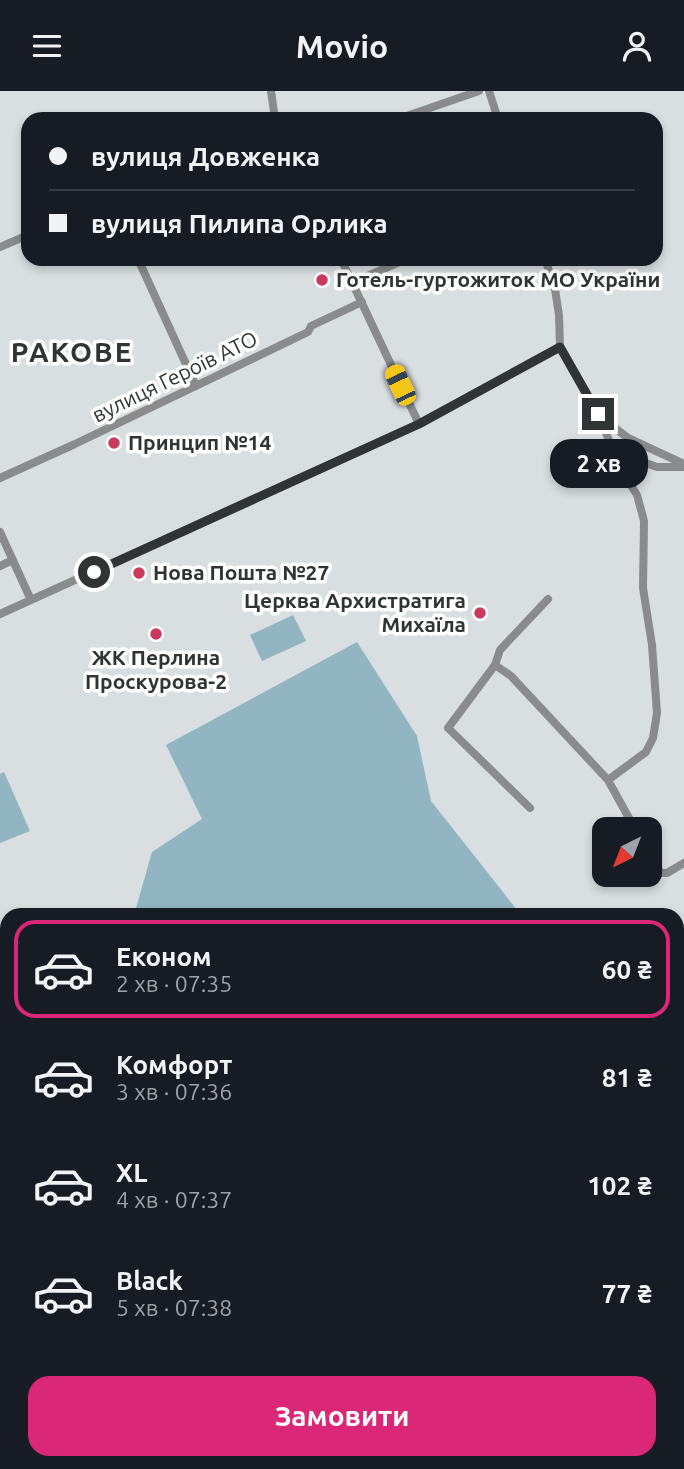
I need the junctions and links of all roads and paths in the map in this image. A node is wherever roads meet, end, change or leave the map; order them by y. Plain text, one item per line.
1 (271, 91) edge
2 (479, 91) edge
3 (489, 91) edge
4 (274, 112) edge
5 (418, 112) edge
6 (496, 112) edge
7 (21, 238) edge
8 (0, 247) edge
9 (141, 266) edge
10 (344, 266) edge
11 (390, 266) edge
12 (547, 266) edge
13 (352, 283) junction
14 (362, 302) junction
15 (560, 347) junction
16 (196, 386) junction
17 (598, 414) junction
18 (419, 424) junction
19 (615, 452) junction
20 (684, 466) edge
21 (0, 478) edge
22 (0, 532) edge
23 (13, 560) junction
24 (0, 566) edge
25 (548, 599) dead end
26 (31, 600) junction
27 (0, 614) edge
28 (495, 664) junction
29 (608, 780) junction
30 (530, 808) dead end
31 (628, 817) edge
32 (684, 863) edge
33 (662, 873) edge

1 - 4 street
2 - 5 street
3 - 6 street
7 - 8 street
9 - 16 street
10 - 13 street
11 - 13 street
12 - 15 street
13 - 14 street
14 - 16 street, вулиця Героїв АТО
14 - 18 street
15 - 17 street
15 - 18 street
16 - 21 street, вулиця Героїв АТО
17 - 19 street
17 - 20 street
18 - 26 street
19 - 20 street
19 - 29 street
22 - 23 street
23 - 24 street
23 - 26 street
25 - 28 street
26 - 27 street
28 - 29 street
28 - 30 street
29 - 31 street
32 - 33 street

